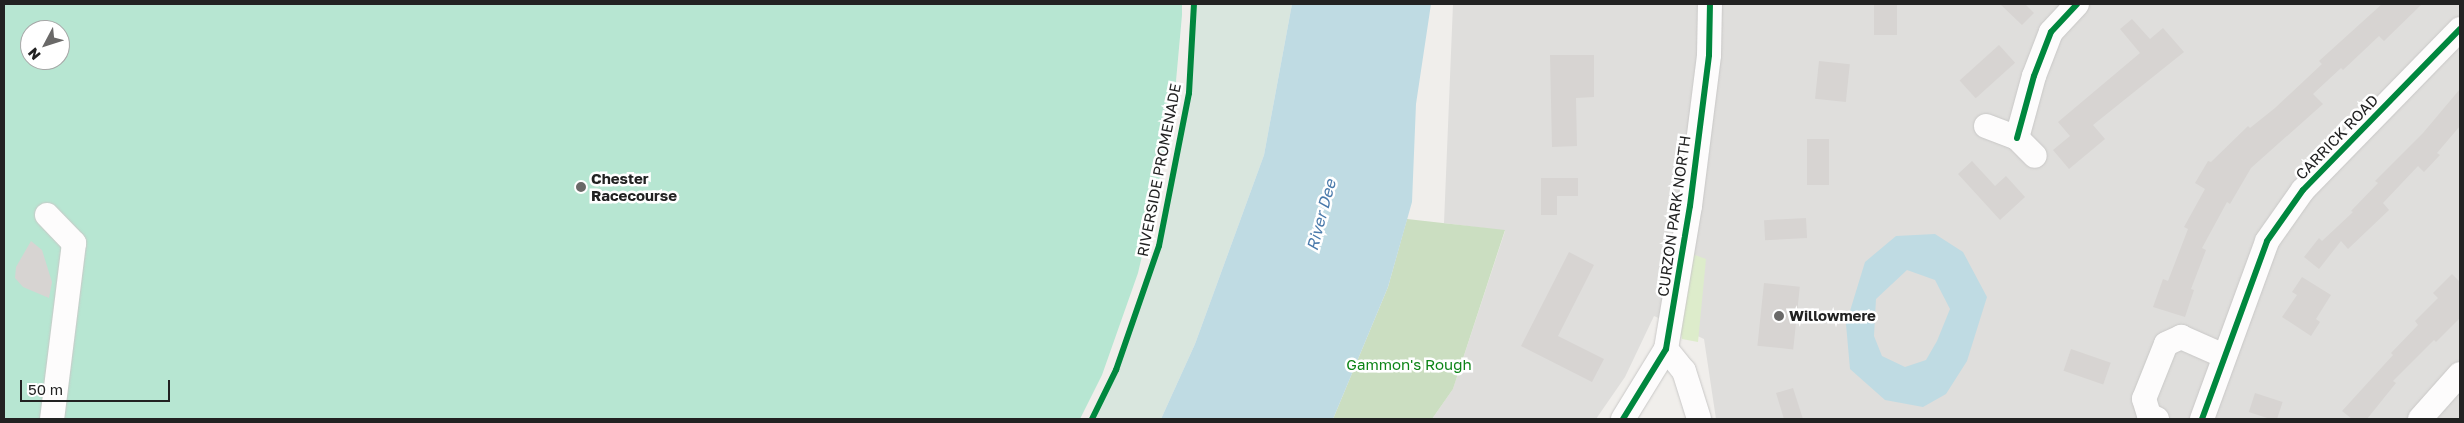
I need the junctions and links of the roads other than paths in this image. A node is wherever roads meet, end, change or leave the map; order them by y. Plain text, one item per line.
1 (1710, 4) edge
2 (2077, 4) edge
3 (2460, 28) edge
4 (1986, 126) dead end
5 (2017, 138) junction
6 (2035, 156) dead end
7 (47, 215) dead end
8 (1666, 349) junction
9 (2224, 356) junction
10 (2460, 374) edge
11 (52, 419) edge
12 (1623, 419) edge
13 (1699, 419) edge
14 (2157, 419) edge
15 (2202, 419) edge
16 (2420, 419) edge

1 - 8 street, CURZON PARK NORTH
2 - 5 street
3 - 9 street, CARRICK ROAD
4 - 5 street
5 - 6 street
7 - 11 street
8 - 12 street, CURZON PARK NORTH
8 - 13 street
9 - 14 street
9 - 15 street, CARRICK ROAD
10 - 16 street

